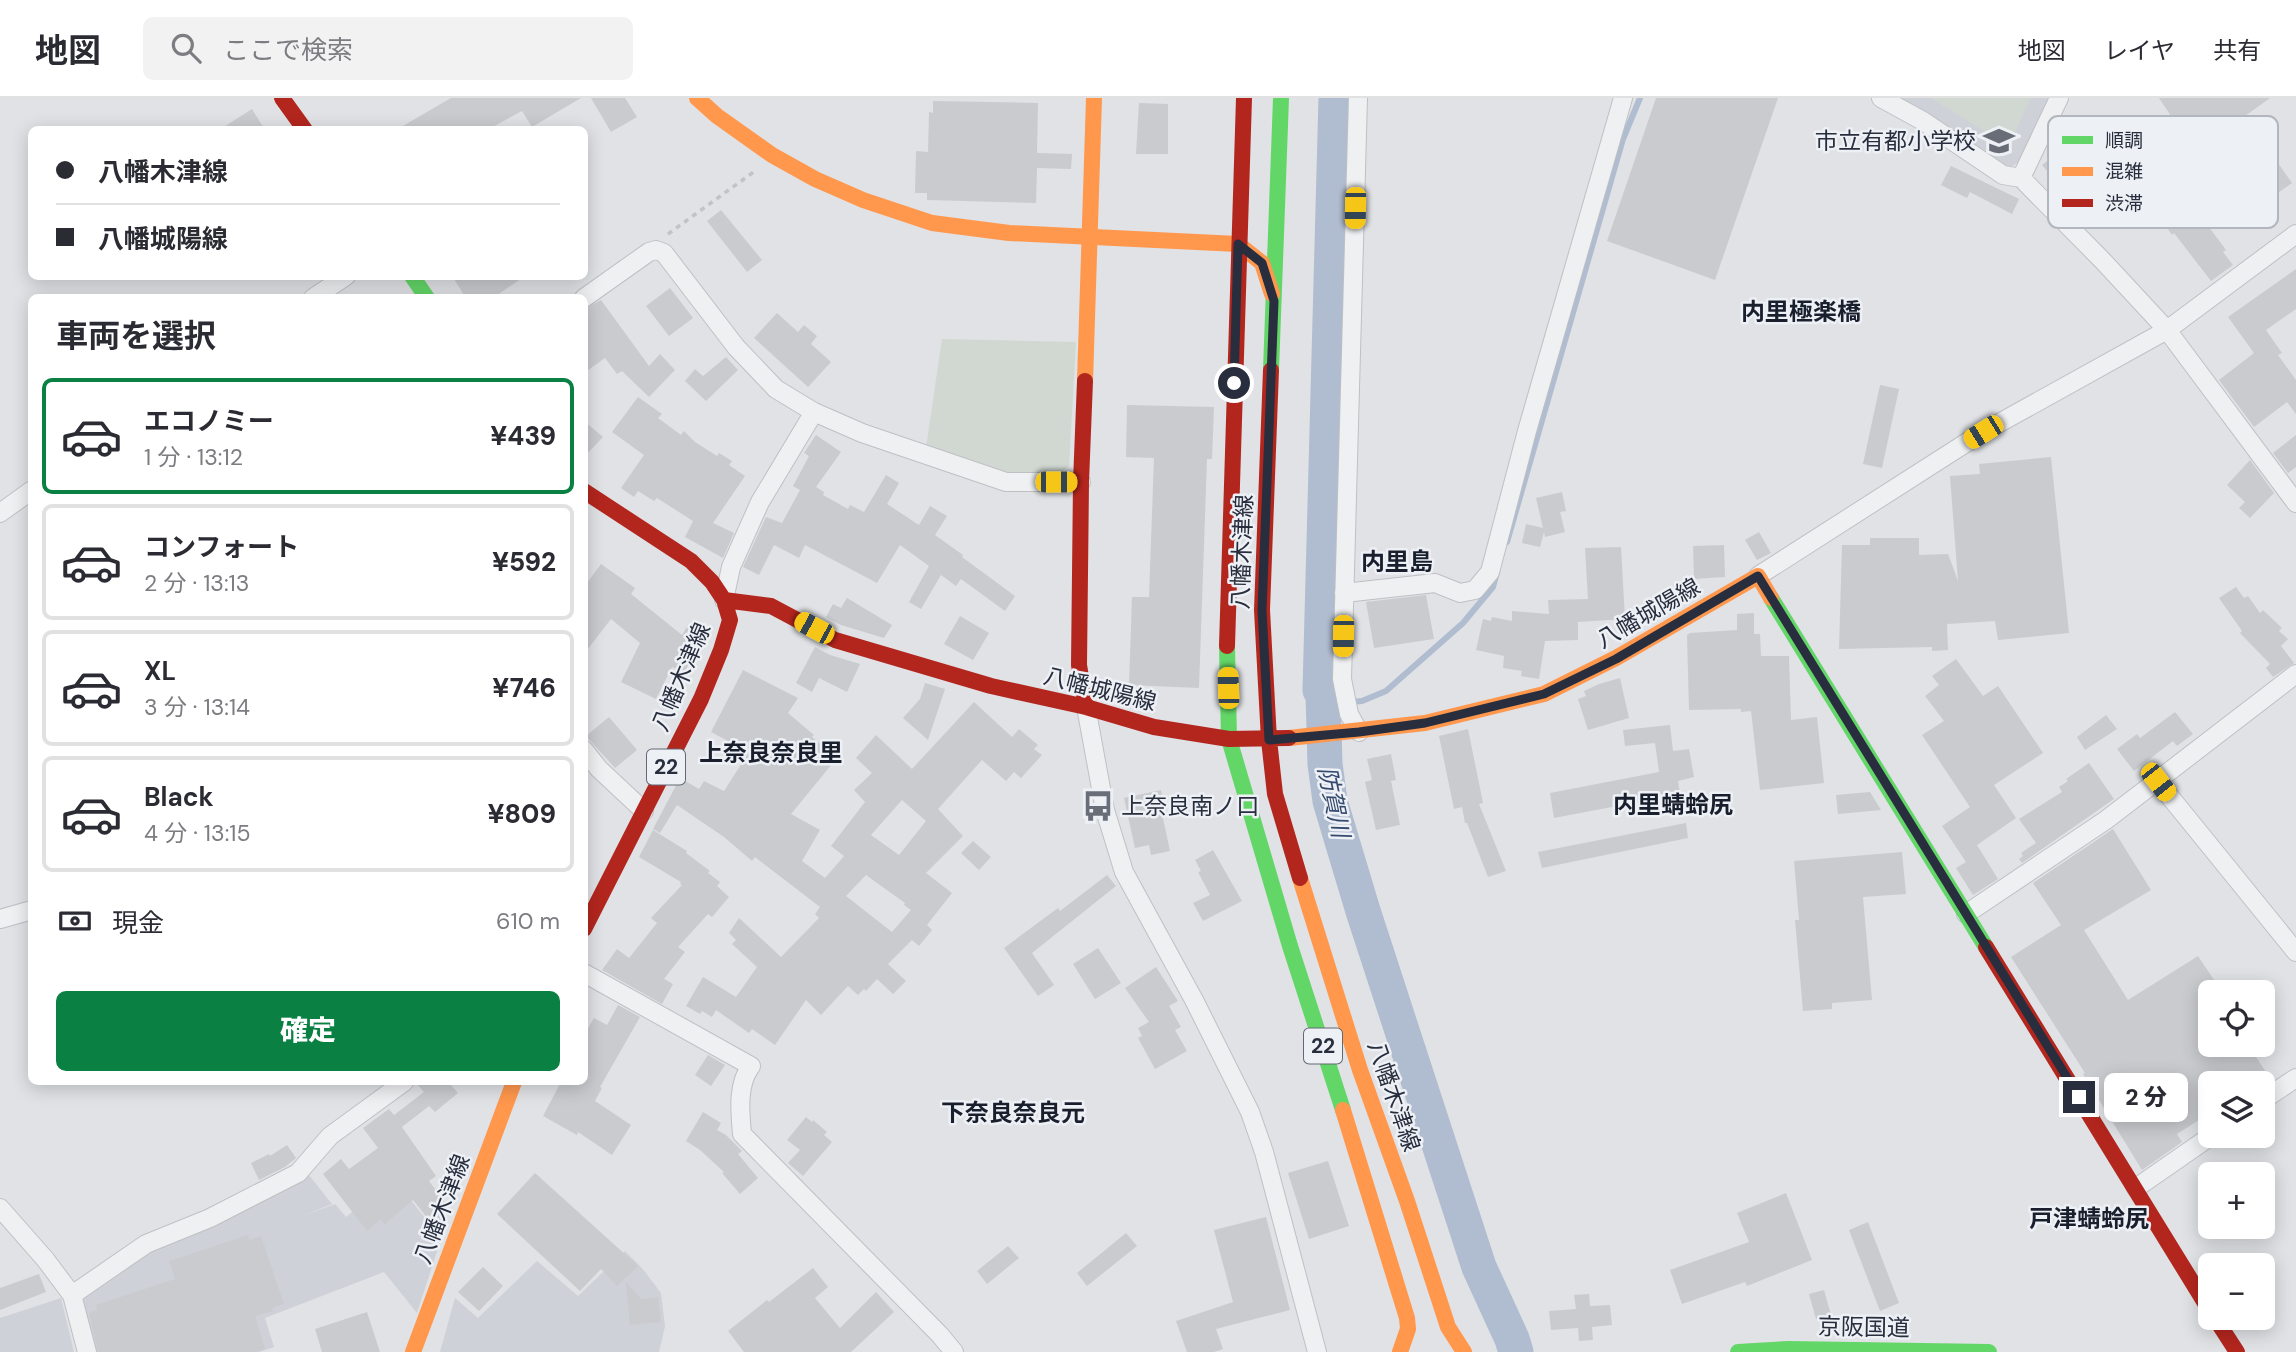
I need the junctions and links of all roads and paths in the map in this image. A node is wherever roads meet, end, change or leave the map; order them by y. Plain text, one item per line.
1 (282, 98) edge
2 (697, 98) edge
3 (1094, 98) edge
4 (1244, 98) edge
5 (1281, 98) edge
6 (1358, 98) edge
7 (1623, 98) edge
8 (1881, 98) edge
9 (2059, 98) edge
10 (2050, 116) edge
11 (2048, 121) edge
12 (302, 126) edge
13 (772, 155) junction
14 (2021, 178) junction
15 (2048, 205) edge
16 (2070, 228) edge
17 (2296, 234) edge
18 (1091, 237) junction
19 (1238, 244) junction
20 (656, 250) junction
21 (340, 280) edge
22 (319, 294) edge
23 (588, 295) edge
24 (1274, 301) junction
25 (2167, 330) junction
26 (814, 412) junction
27 (1081, 482) junction
28 (28, 493) edge
29 (588, 494) edge
30 (2296, 503) edge
31 (0, 513) edge
32 (1758, 576) junction
33 (1344, 593) junction
34 (724, 600) junction
35 (2296, 674) edge
36 (1086, 707) junction
37 (1359, 732) junction
38 (1229, 739) junction
39 (1269, 740) junction
40 (588, 755) edge
41 (2158, 782) junction
42 (644, 811) junction
43 (28, 911) edge
44 (1966, 914) junction
45 (0, 919) edge
46 (588, 921) edge
47 (2296, 952) edge
48 (588, 975) edge
49 (2296, 1078) edge
50 (400, 1085) edge
51 (513, 1085) edge
52 (2275, 1092) edge
53 (2198, 1145) edge
54 (2136, 1188) junction
55 (0, 1209) edge
56 (2198, 1291) edge
57 (72, 1295) junction
58 (2222, 1330) edge
59 (87, 1352) edge
60 (413, 1352) edge
61 (954, 1352) edge
62 (1317, 1352) edge
63 (1400, 1352) edge
64 (1464, 1352) edge
65 (1738, 1352) edge
66 (1989, 1352) edge
67 (2236, 1352) edge

1 - 12 main road
2 - 13 main road
3 - 18 main road
4 - 19 main road, 八幡木津線 / 22
5 - 24 main road, 八幡木津線 / 22
6 - 33 street
7 - 33 street
8 - 14 street
9 - 10 street
11 - 14 street
13 - 18 main road
13 - 20 path
14 - 15 street
16 - 25 street
17 - 25 street
18 - 19 main road
18 - 27 main road
19 - 24 main road
19 - 38 main road, 八幡木津線 / 22
20 - 23 street
20 - 26 street
21 - 22 street
24 - 39 main road, 八幡木津線 / 22
25 - 30 street
25 - 32 street
26 - 27 street
26 - 34 street
27 - 36 main road
28 - 31 street
29 - 34 main road, 八幡木津線
32 - 37 main road, 八幡城陽線
32 - 44 main road
33 - 37 street
34 - 36 main road, 八幡城陽線
34 - 42 main road, 八幡木津線 / 22
35 - 41 street
36 - 38 main road, 八幡城陽線
36 - 62 street
37 - 39 main road, 八幡城陽線
38 - 39 main road, 八幡城陽線
38 - 63 main road, 八幡木津線 / 22
39 - 64 main road, 八幡木津線 / 22
40 - 42 street
41 - 44 street
41 - 47 street
42 - 46 main road, 八幡木津線 / 22
43 - 45 street
44 - 54 main road
48 - 61 street
49 - 52 street
50 - 57 street
51 - 60 main road, 八幡木津線
53 - 54 street
54 - 56 main road
55 - 57 street
57 - 59 street
58 - 67 main road
65 - 66 main road, 京阪国道

